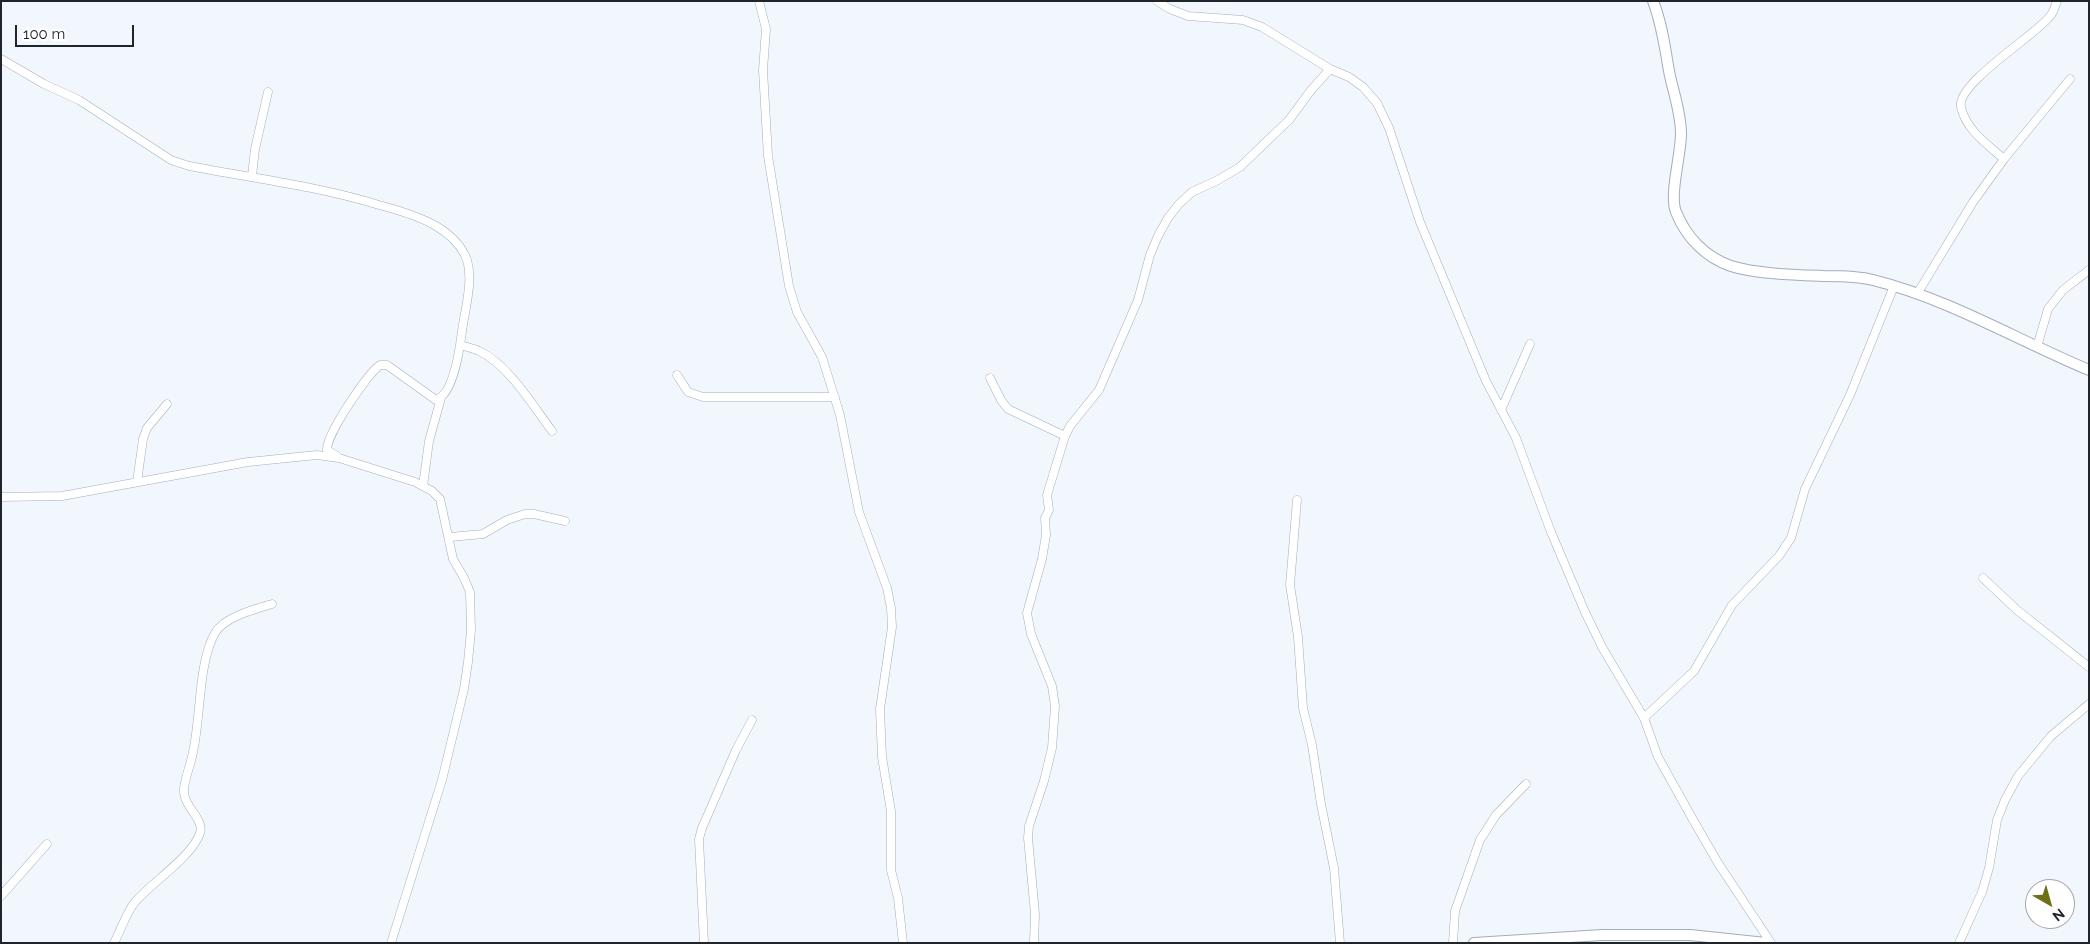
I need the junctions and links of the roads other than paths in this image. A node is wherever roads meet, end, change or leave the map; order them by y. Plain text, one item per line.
1 (759, 1) edge
2 (1157, 1) edge
3 (1653, 1) edge
4 (2057, 1) edge
5 (1, 59) edge
6 (1330, 69) junction
7 (2070, 79) dead end
8 (268, 92) dead end
9 (2004, 160) junction
10 (252, 176) junction
11 (2089, 270) edge
12 (1894, 286) junction
13 (1917, 294) junction
14 (1530, 344) dead end
15 (460, 345) junction
16 (2037, 347) junction
17 (2089, 370) edge
18 (677, 375) dead end
19 (990, 378) dead end
20 (835, 397) junction
21 (441, 398) junction
22 (166, 404) dead end
23 (1501, 410) junction
24 (552, 431) dead end
25 (1065, 436) junction
26 (339, 458) junction
27 (137, 482) junction
28 (423, 486) junction
29 (1, 497) edge
30 (1297, 500) dead end
31 (565, 521) dead end
32 (449, 541) junction
33 (1983, 578) dead end
34 (272, 604) dead end
35 (2089, 667) edge
36 (2089, 704) edge
37 (1644, 718) junction
38 (752, 720) dead end
39 (1526, 784) dead end
40 (47, 844) dead end
41 (1, 896) edge
42 (1481, 942) edge
43 (114, 943) edge
44 (391, 943) edge
45 (704, 943) edge
46 (903, 943) edge
47 (1034, 943) edge
48 (1340, 943) edge
49 (1452, 943) edge
50 (1474, 943) edge
51 (1766, 943) edge
52 (1771, 943) edge
53 (1960, 943) edge

1 - 20 street
2 - 6 street
3 - 12 street
4 - 9 street
5 - 10 street
6 - 23 street
6 - 25 street
7 - 9 street
8 - 10 street
9 - 13 street
10 - 15 street
11 - 16 street
12 - 13 street
12 - 37 street
13 - 16 street
14 - 23 street
15 - 21 street
15 - 24 street
16 - 17 street
18 - 20 street
19 - 25 street
20 - 46 street
21 - 26 street
21 - 28 street
22 - 27 street
23 - 37 street
25 - 47 street
26 - 27 street
26 - 28 street
27 - 29 street
28 - 32 street
30 - 48 street
31 - 32 street
32 - 44 street
33 - 35 street
34 - 43 street
36 - 53 street
37 - 52 street
38 - 45 street
39 - 49 street
40 - 41 street
42 - 50 street
42 - 51 street

